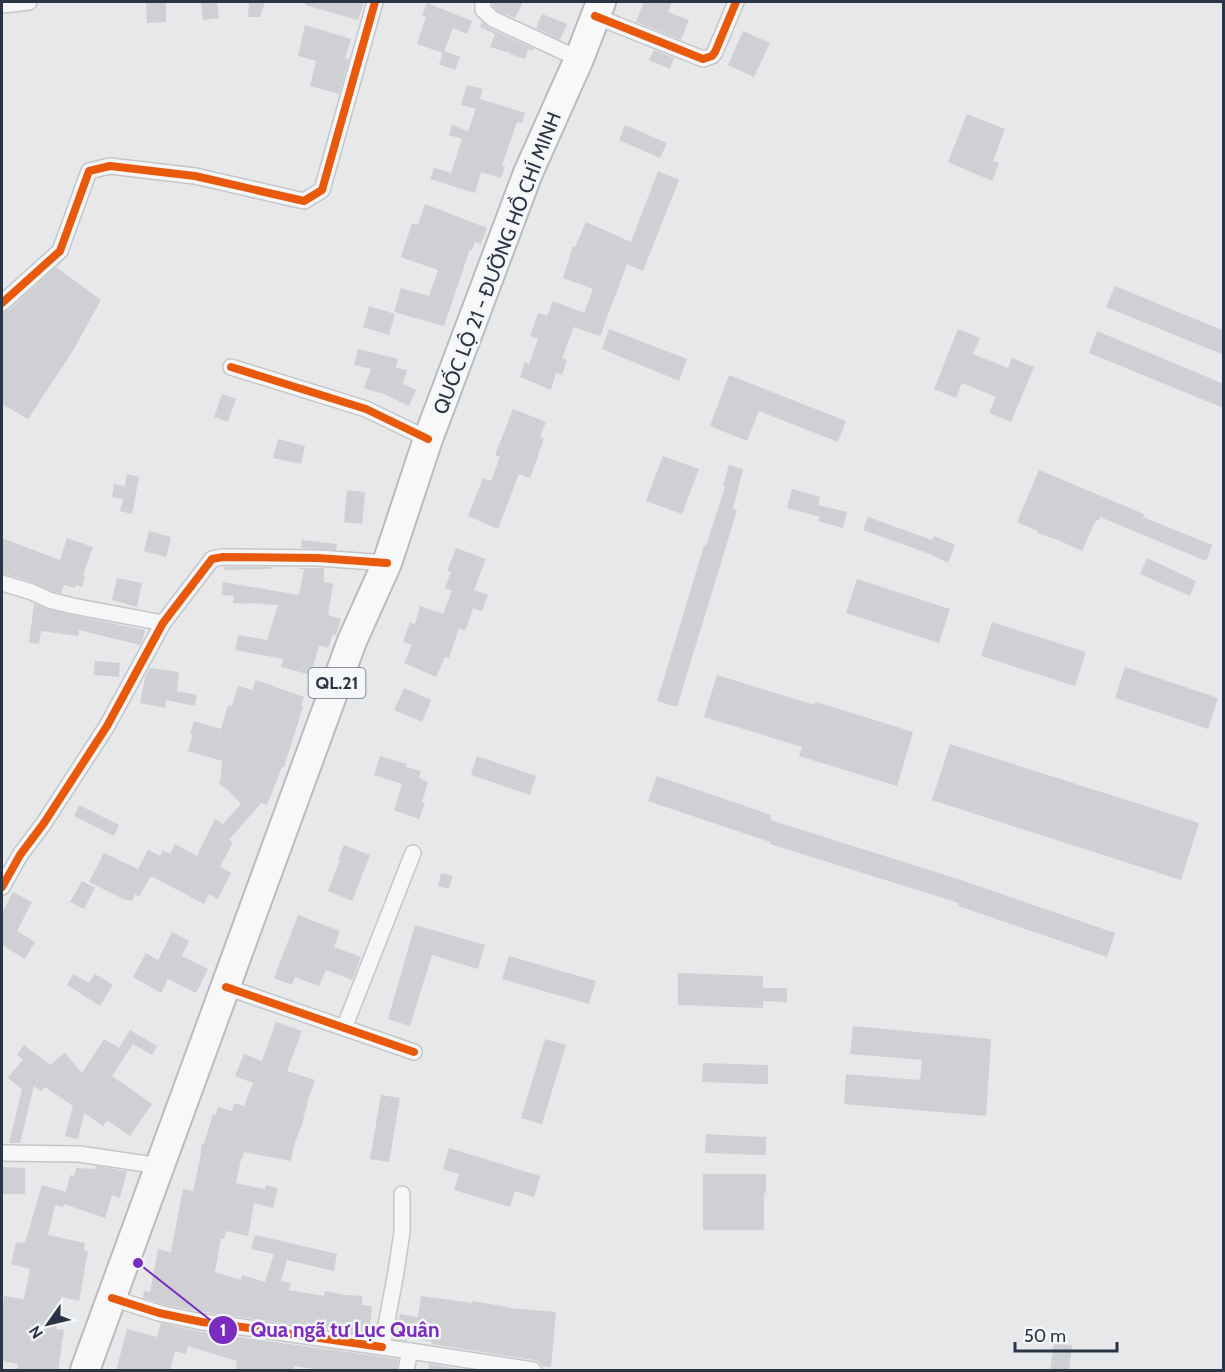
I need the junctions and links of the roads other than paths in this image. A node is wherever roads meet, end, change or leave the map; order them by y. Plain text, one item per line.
1 (29, 2) edge
2 (375, 2) edge
3 (483, 2) edge
4 (736, 2) edge
5 (2, 5) edge
6 (598, 9) edge
7 (579, 59) junction
8 (2, 303) edge
9 (231, 368) dead end
10 (428, 440) junction
11 (387, 563) junction
12 (2, 583) edge
13 (163, 623) junction
14 (413, 853) dead end
15 (2, 886) edge
16 (226, 987) junction
17 (344, 1028) junction
18 (414, 1052) dead end
19 (2, 1153) edge
20 (160, 1166) junction
21 (402, 1194) dead end
22 (112, 1298) junction
23 (382, 1347) junction
24 (410, 1351) junction
25 (495, 1368) edge
26 (85, 1371) edge
27 (406, 1371) edge
28 (532, 1371) edge

1 - 5 street
2 - 8 street
3 - 7 street
4 - 6 street
6 - 7 highway, QUỐC LỘ 21 - ĐƯỜNG HỒ CHÍ MINH / QL.21
7 - 10 highway, QUỐC LỘ 21 - ĐƯỜNG HỒ CHÍ MINH / QL.21
9 - 10 street
10 - 11 highway, QUỐC LỘ 21 - ĐƯỜNG HỒ CHÍ MINH / QL.21
11 - 13 street
11 - 16 highway, QUỐC LỘ 21 - ĐƯỜNG HỒ CHÍ MINH / QL.21
12 - 13 street
13 - 15 street
14 - 17 street
16 - 17 street
16 - 20 highway, QUỐC LỘ 21 - ĐƯỜNG HỒ CHÍ MINH / QL.21
17 - 18 street
19 - 20 street
20 - 22 highway, QUỐC LỘ 21 - ĐƯỜNG HỒ CHÍ MINH / QL.21
21 - 23 street
22 - 23 street
22 - 26 highway, QUỐC LỘ 21 - ĐƯỜNG HỒ CHÍ MINH / QL.21
23 - 24 street
24 - 25 street
24 - 27 street
25 - 28 street

